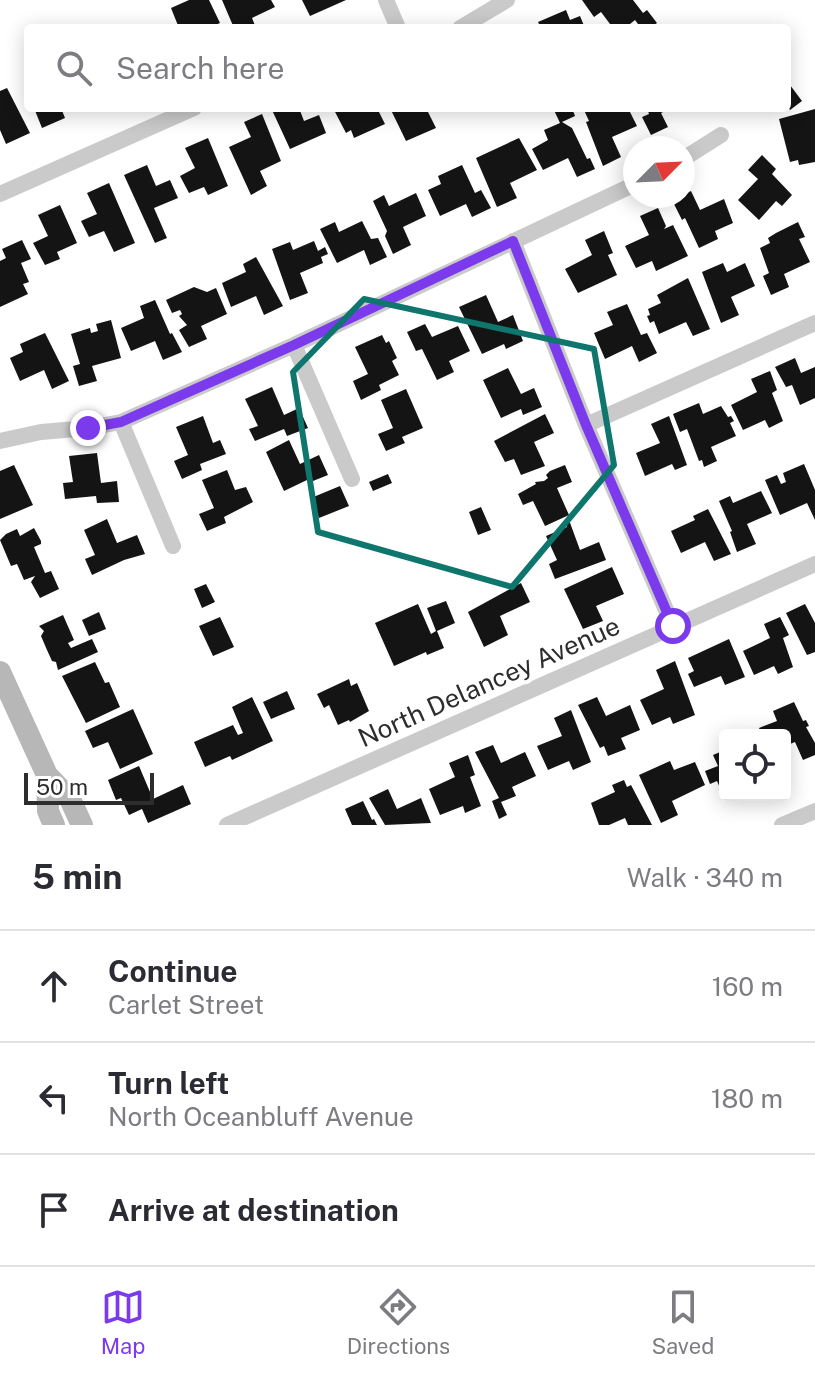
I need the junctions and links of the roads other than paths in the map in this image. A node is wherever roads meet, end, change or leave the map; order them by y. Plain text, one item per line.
1 (386, 0) edge
2 (507, 0) edge
3 (396, 24) edge
4 (467, 24) edge
5 (185, 112) edge
6 (721, 135) dead end
7 (695, 151) edge
8 (623, 190) edge
9 (0, 194) edge
10 (513, 241) junction
11 (815, 323) edge
12 (294, 345) junction
13 (121, 422) junction
14 (586, 425) junction
15 (0, 441) edge
16 (352, 479) dead end
17 (173, 546) dead end
18 (815, 564) edge
19 (673, 626) junction
20 (0, 672) edge
21 (47, 775) junction
22 (815, 811) edge
23 (54, 825) edge
24 (82, 825) edge
25 (227, 825) edge
26 (782, 825) edge

1 - 3 street
2 - 4 street
5 - 9 street
6 - 7 street
8 - 10 street
10 - 12 street
10 - 14 street
11 - 14 street
12 - 13 street
12 - 16 street
13 - 15 street
13 - 17 street
14 - 19 street
18 - 19 street, North Delancey Avenue
19 - 25 street, North Delancey Avenue
20 - 21 street
21 - 23 street
21 - 24 street
22 - 26 street

